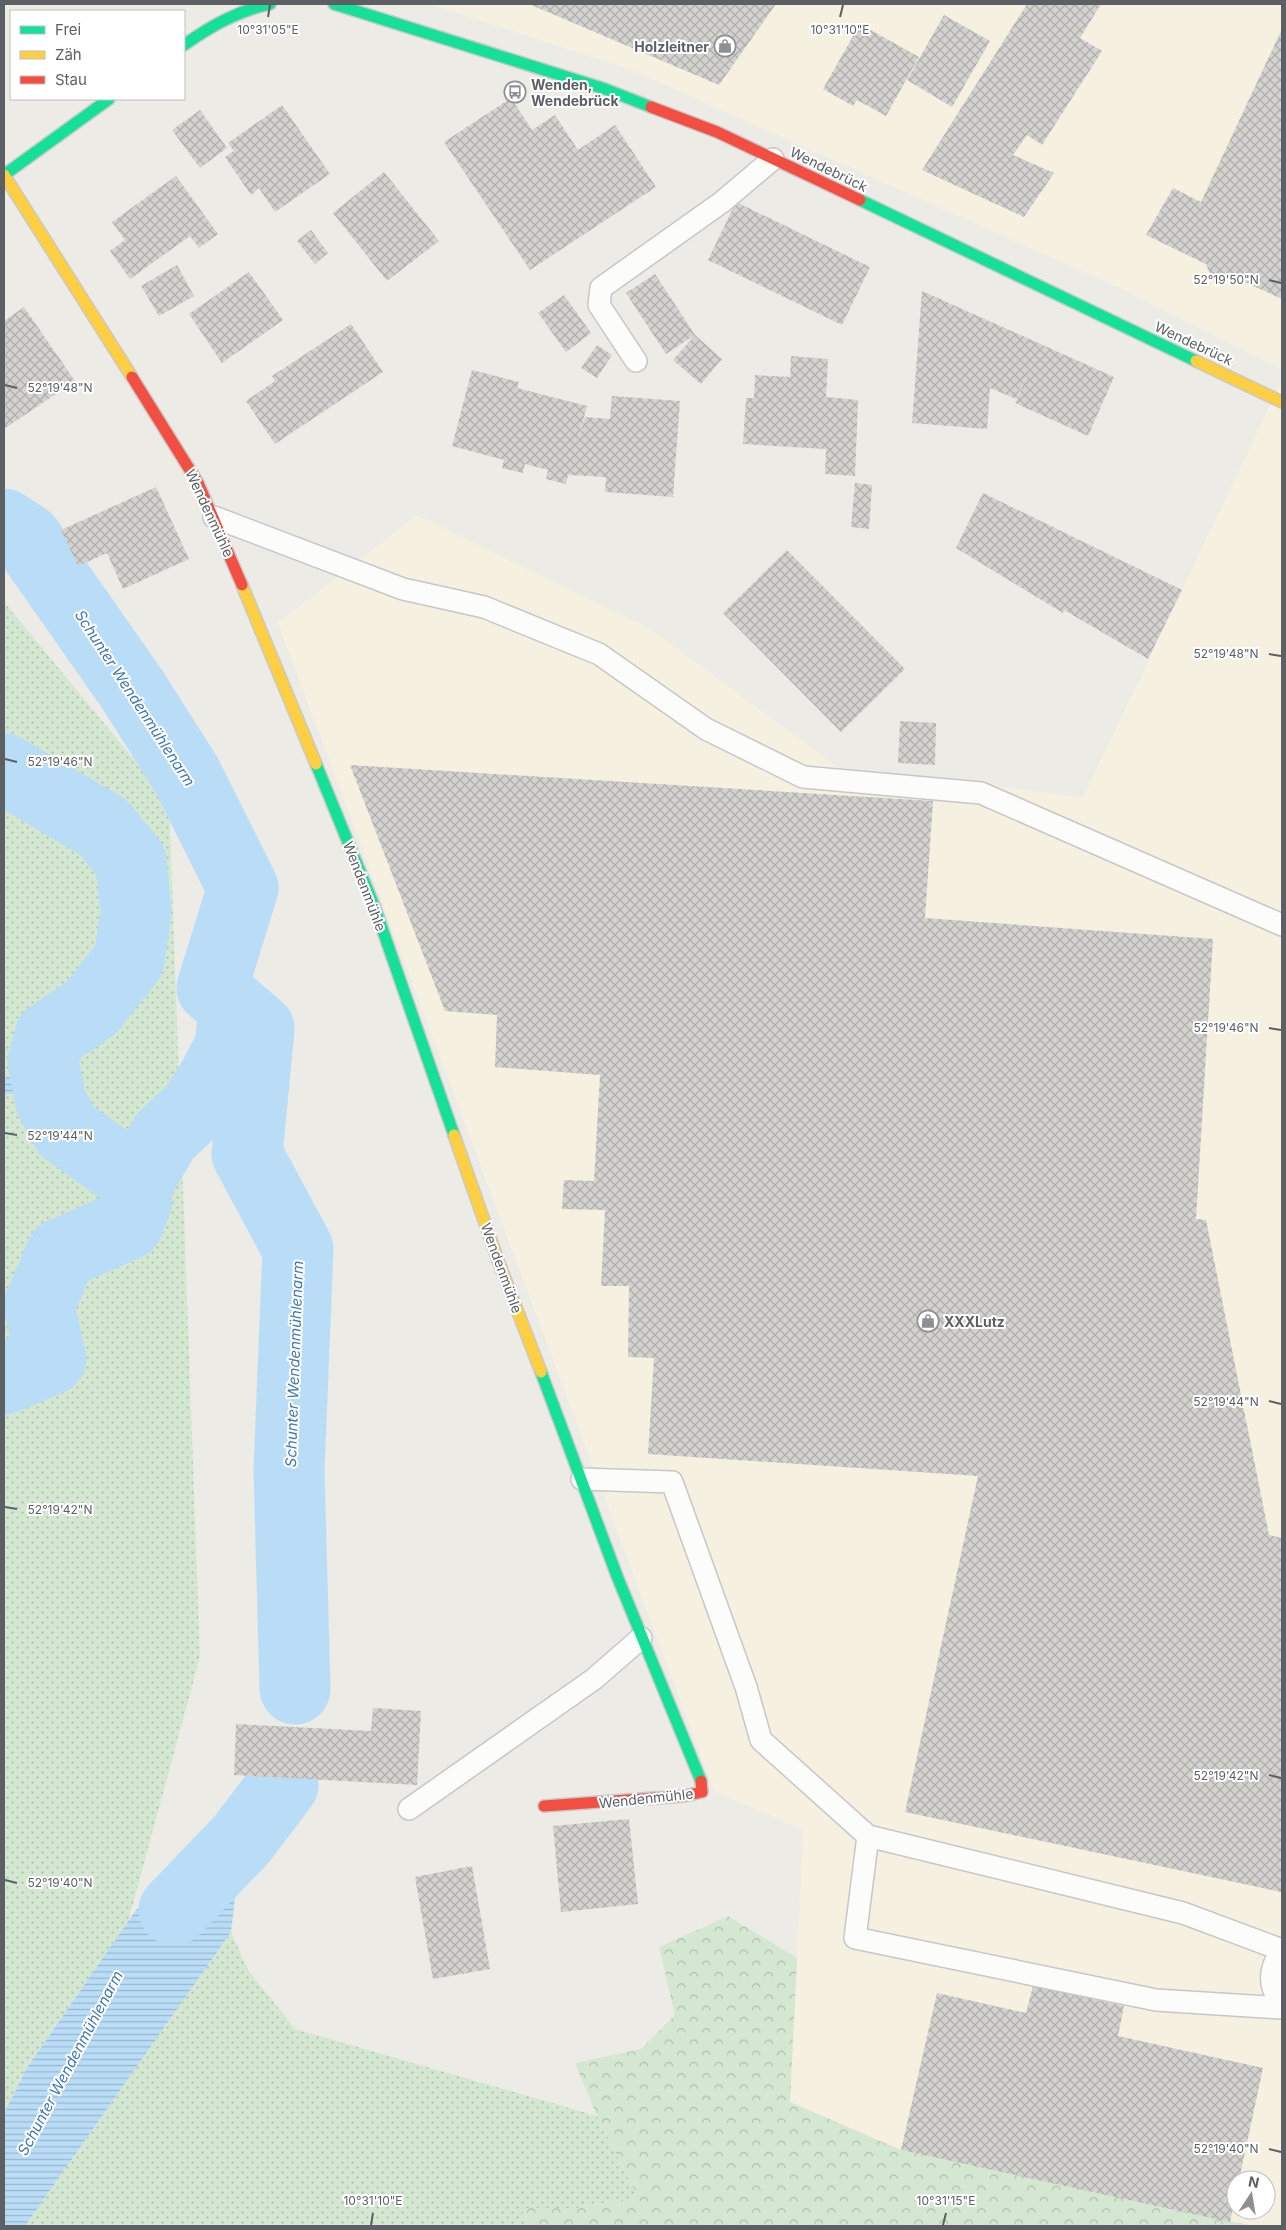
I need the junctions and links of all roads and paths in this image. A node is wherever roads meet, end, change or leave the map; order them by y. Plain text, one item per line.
1 (270, 4) edge
2 (340, 5) edge
3 (185, 44) edge
4 (108, 100) edge
5 (773, 160) junction
6 (4, 175) edge
7 (636, 360) dead end
8 (1282, 402) edge
9 (214, 517) junction
10 (1282, 925) edge
11 (582, 1479) junction
12 (641, 1638) junction
13 (544, 1806) dead end
14 (409, 1809) dead end
15 (868, 1836) junction
16 (1282, 1950) edge
17 (1282, 2004) edge
18 (1282, 2008) edge

1 - 3 street
2 - 5 street, Wendebrück
4 - 6 street
5 - 7 lane
5 - 8 street, Wendebrück
6 - 9 street, Wendenmühle
9 - 10 lane
9 - 11 street, Wendenmühle
11 - 12 street, Wendenmühle
11 - 15 lane
12 - 13 street, Wendenmühle
12 - 14 lane
15 - 16 lane
15 - 18 lane
16 - 17 lane

